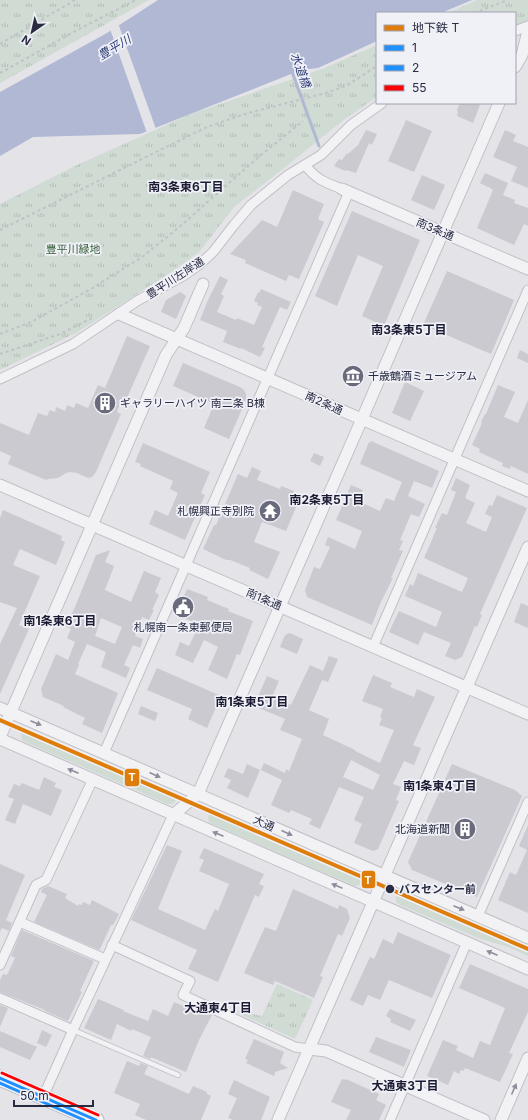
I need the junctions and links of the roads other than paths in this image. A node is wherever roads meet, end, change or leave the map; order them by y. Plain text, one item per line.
1 (528, 26) edge
2 (516, 31) edge
3 (528, 31) edge
4 (525, 56) edge
5 (516, 66) edge
6 (381, 104) edge
7 (499, 104) edge
8 (305, 165) junction
9 (345, 190) junction
10 (442, 232) junction
11 (528, 269) edge
12 (203, 284) dead end
13 (528, 290) edge
14 (119, 314) junction
15 (177, 339) junction
16 (268, 378) junction
17 (0, 379) edge
18 (362, 419) junction
19 (455, 460) junction
20 (0, 485) edge
21 (528, 491) edge
22 (92, 525) junction
23 (528, 547) edge
24 (186, 566) junction
25 (280, 606) junction
26 (373, 647) junction
27 (467, 688) junction
28 (0, 708) edge
29 (11, 713) junction
30 (528, 714) edge
31 (0, 738) edge
32 (104, 753) junction
33 (93, 780) junction
34 (198, 794) junction
35 (528, 802) edge
36 (173, 815) junction
37 (384, 876) junction
38 (373, 902) junction
39 (478, 916) junction
40 (20, 922) junction
41 (528, 938) edge
42 (467, 942) junction
43 (112, 945) junction
44 (106, 959) junction
45 (0, 965) edge
46 (528, 969) edge
47 (0, 998) edge
48 (73, 1030) junction
49 (309, 1049) junction
50 (528, 1058) edge
51 (178, 1075) dead end
52 (0, 1078) edge
53 (405, 1085) junction
54 (43, 1097) junction
55 (96, 1120) edge
56 (278, 1120) edge
57 (390, 1120) edge
58 (484, 1120) edge
59 (501, 1120) edge

1 - 2 street
3 - 4 street
4 - 5 street
6 - 8 street, 豊平川左岸通
7 - 10 street
8 - 9 street
8 - 14 street, 豊平川左岸通
9 - 10 street, 南3条通
9 - 16 street
10 - 11 street, 南3条通
10 - 18 street
12 - 15 street
13 - 19 street
14 - 15 street, 南2条通
14 - 17 street, 豊平川左岸通
15 - 16 street, 南2条通
15 - 22 street
16 - 18 street, 南2条通
16 - 24 street
18 - 19 street, 南2条通
18 - 25 street
19 - 21 street, 南2条通
19 - 26 street
20 - 22 street, 南1条通
22 - 24 street, 南1条通
22 - 29 street
23 - 27 street
24 - 25 street, 南1条通
24 - 32 street
25 - 26 street, 南1条通
25 - 34 street
26 - 27 street, 南1条通
27 - 30 street, 南1条通
27 - 37 street
28 - 29 street, 大通
29 - 31 street
29 -> 32 street, 大通
33 -> 31 street
32 -> 34 street, 大通
33 - 36 street
33 - 40 street
34 - 36 street
34 -> 37 street, 大通
35 - 39 street
38 -> 36 street
36 - 43 street
37 - 38 street
37 -> 39 street, 大通
38 - 42 street
38 - 49 street
39 - 41 street, 大通
40 - 44 street
40 - 45 street
46 -> 42 street
42 - 53 street
43 - 44 street
43 - 49 street
44 - 48 street
47 - 48 street
48 - 51 lane
48 - 54 street
49 - 53 street
49 - 56 street
59 -> 50 street
52 - 54 highway
53 - 57 street
53 - 58 street
54 - 55 highway

